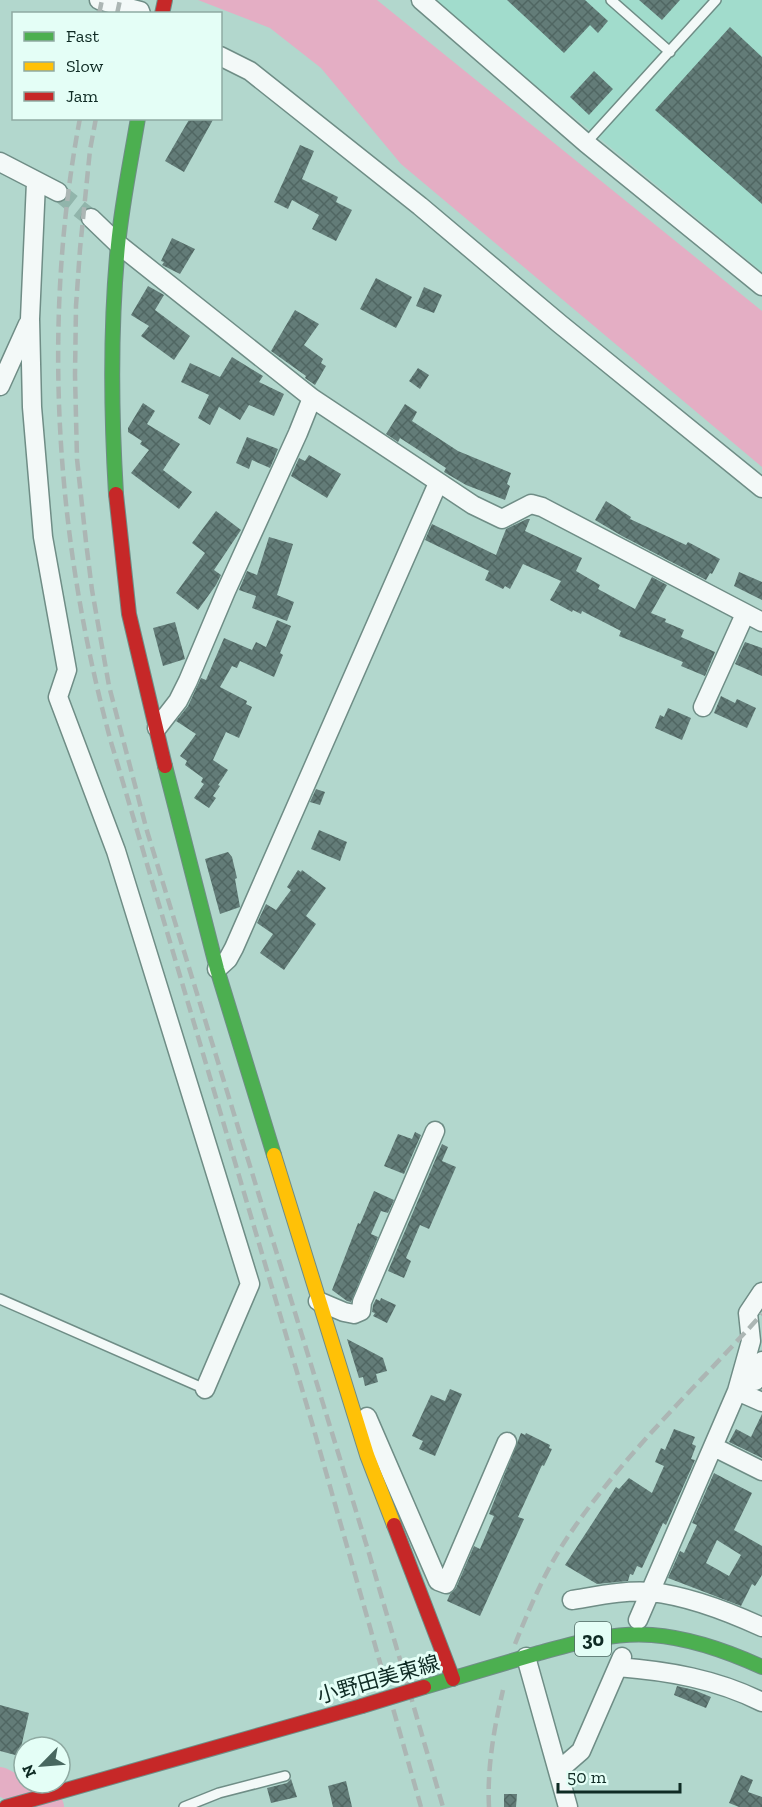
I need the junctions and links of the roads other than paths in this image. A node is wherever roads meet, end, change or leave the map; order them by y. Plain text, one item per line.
1 (99, 0) edge
2 (420, 0) edge
3 (611, 0) edge
4 (716, 0) edge
5 (140, 12) edge
6 (669, 52) junction
7 (222, 57) edge
8 (138, 120) edge
9 (586, 143) junction
10 (0, 162) edge
11 (36, 182) junction
12 (58, 192) tunnel mouth
13 (91, 218) tunnel mouth
14 (118, 244) junction
15 (762, 286) edge
16 (30, 320) junction
17 (0, 386) edge
18 (312, 398) junction
19 (438, 483) junction
20 (762, 488) edge
21 (745, 614) junction
22 (762, 622) edge
23 (703, 707) dead end
24 (157, 728) junction
25 (217, 969) junction
26 (435, 1131) dead end
27 (762, 1292) edge
28 (0, 1299) edge
29 (318, 1301) junction
30 (762, 1361) edge
31 (739, 1386) junction
32 (205, 1389) joint
33 (349, 1396) junction
34 (762, 1402) edge
35 (507, 1442) dead end
36 (714, 1447) junction
37 (762, 1471) edge
38 (651, 1592) junction
39 (572, 1600) dead end
40 (638, 1620) dead end
41 (762, 1627) edge
42 (526, 1657) junction
43 (762, 1667) edge
44 (453, 1679) junction
45 (762, 1702) edge
46 (558, 1771) junction
47 (285, 1776) dead end
48 (9, 1806) edge
49 (184, 1807) edge
50 (568, 1807) edge

1 - 5 street
2 - 9 street
3 - 6 lane
4 - 6 lane
6 - 9 lane
7 - 20 street
8 - 14 street
9 - 15 street
10 - 11 street
11 - 12 street
11 - 16 street
13 - 14 street
14 - 18 street
14 - 24 street
16 - 17 street
16 - 32 street
18 - 19 street
18 - 24 street
19 - 21 street
19 - 25 street
21 - 22 street
21 - 23 street
24 - 25 street
25 - 29 street
26 - 29 street
27 - 31 street
28 - 32 lane
29 - 33 street
30 - 31 street
31 - 34 street
31 - 36 street
33 - 35 street
33 - 44 street
36 - 37 street
36 - 38 street
38 - 39 street
38 - 40 street
38 - 41 street
42 - 43 street, 小野田美東線 / 30
42 - 44 street, 小野田美東線 / 30
42 - 46 street
44 - 48 street, 小野田美東線 / 30, bridge
45 - 46 street
46 - 50 street
47 - 49 lane

